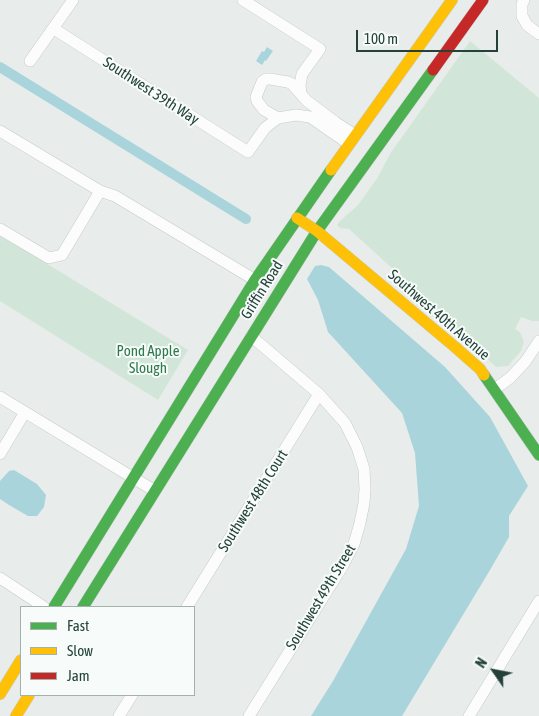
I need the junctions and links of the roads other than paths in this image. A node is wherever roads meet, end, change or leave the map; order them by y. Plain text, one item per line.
1 (73, 0) edge
2 (244, 0) edge
3 (452, 0) edge
4 (483, 0) edge
5 (524, 0) edge
6 (54, 29) junction
7 (539, 34) edge
8 (30, 61) dead end
9 (302, 74) junction
10 (288, 82) junction
11 (301, 94) junction
12 (262, 107) junction
13 (278, 118) junction
14 (265, 128) junction
15 (0, 131) edge
16 (352, 139) junction
17 (100, 191) junction
18 (297, 218) junction
19 (0, 228) edge
20 (317, 231) junction
21 (256, 280) junction
22 (251, 336) junction
23 (539, 341) edge
24 (495, 389) junction
25 (319, 394) junction
26 (0, 397) edge
27 (25, 412) junction
28 (0, 454) edge
29 (539, 455) edge
30 (134, 478) junction
31 (155, 491) junction
32 (0, 578) edge
33 (539, 601) edge
34 (42, 606) edge
35 (55, 606) edge
36 (84, 606) edge
37 (188, 606) edge
38 (20, 662) edge
39 (0, 694) edge
40 (28, 696) edge
41 (131, 696) edge
42 (16, 716) edge
43 (119, 716) edge
44 (249, 716) edge
45 (469, 716) edge

1 - 6 street
2 - 9 street
3 - 16 main road, Griffin Road
4 - 20 main road, Griffin Road
5 - 7 street
6 - 8 street
6 - 14 street, Southwest 39th Way
9 - 10 street
9 - 11 street
10 - 11 street
10 - 12 street
11 - 16 street
12 - 13 street
12 - 14 street
13 - 14 street
13 - 16 street
15 - 17 street
16 - 18 main road, Griffin Road
17 - 19 street
17 - 21 street
18 - 20 main road, Southwest 40th Avenue
18 - 21 main road, Griffin Road
20 - 22 main road, Griffin Road
20 - 24 main road, Southwest 40th Avenue
21 - 30 main road, Griffin Road
22 - 25 street, Southwest 49th Street
22 - 31 main road, Griffin Road
23 - 24 street
24 - 29 main road, Southwest 40th Avenue
25 - 37 street, Southwest 48th Court
25 - 44 street, Southwest 49th Street
26 - 27 street
27 - 28 street
27 - 30 street
30 - 31 street
30 - 35 main road, Griffin Road
31 - 36 main road, Griffin Road
32 - 34 street
33 - 45 street
38 - 39 main road
40 - 42 main road
41 - 43 street

